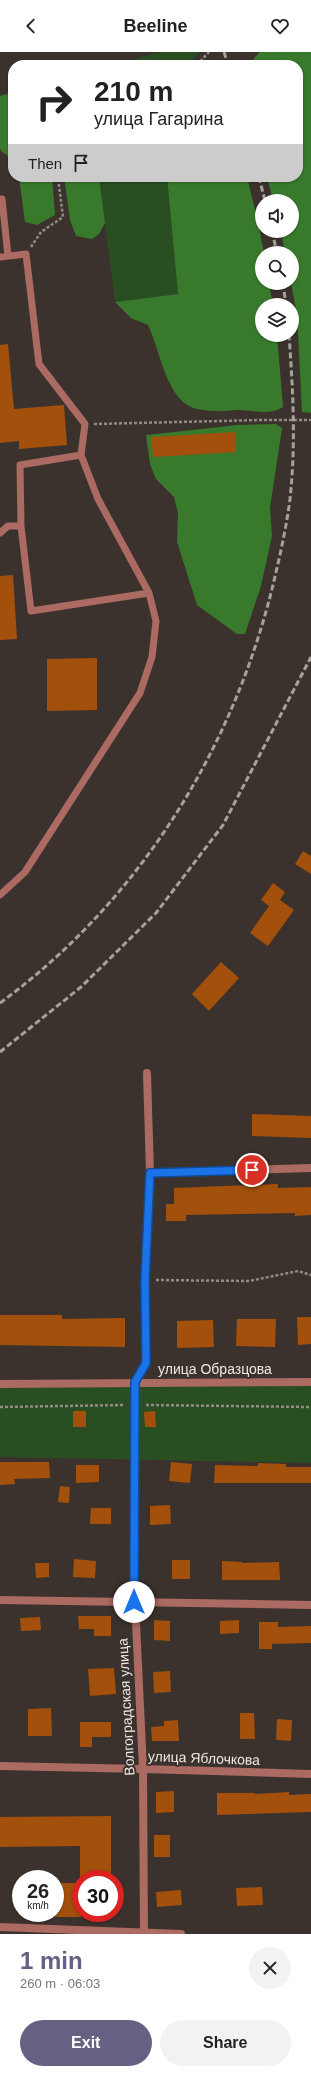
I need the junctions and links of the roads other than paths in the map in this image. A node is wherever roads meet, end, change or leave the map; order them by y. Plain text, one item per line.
1 (0, 199) edge
2 (8, 256) junction
3 (0, 257) edge
4 (81, 455) junction
5 (21, 526) junction
6 (0, 533) edge
7 (149, 593) junction
8 (0, 895) edge
9 (147, 1073) dead end
10 (311, 1168) edge
11 (150, 1173) junction
12 (135, 1382) junction
13 (311, 1382) edge
14 (0, 1384) edge
15 (0, 1600) edge
16 (134, 1602) junction
17 (311, 1605) edge
18 (0, 1766) edge
19 (143, 1768) junction
20 (311, 1774) edge
21 (0, 1927) edge
22 (144, 1933) edge
23 (181, 1934) edge

1 - 2 lane
2 - 3 lane
2 - 4 lane
4 - 5 lane
4 - 7 lane
5 - 6 lane
5 - 7 lane
7 - 8 lane
9 - 11 street
10 - 11 street
11 - 12 street
12 - 13 street, улица Образцова
12 - 14 street, улица Образцова
12 - 16 street, Волгоградская улица
15 - 16 street
16 - 17 street
16 - 19 street, Волгоградская улица
18 - 19 street, улица Яблочкова
19 - 20 street, улица Яблочкова
19 - 22 street, Волгоградская улица
21 - 22 street
22 - 23 street

